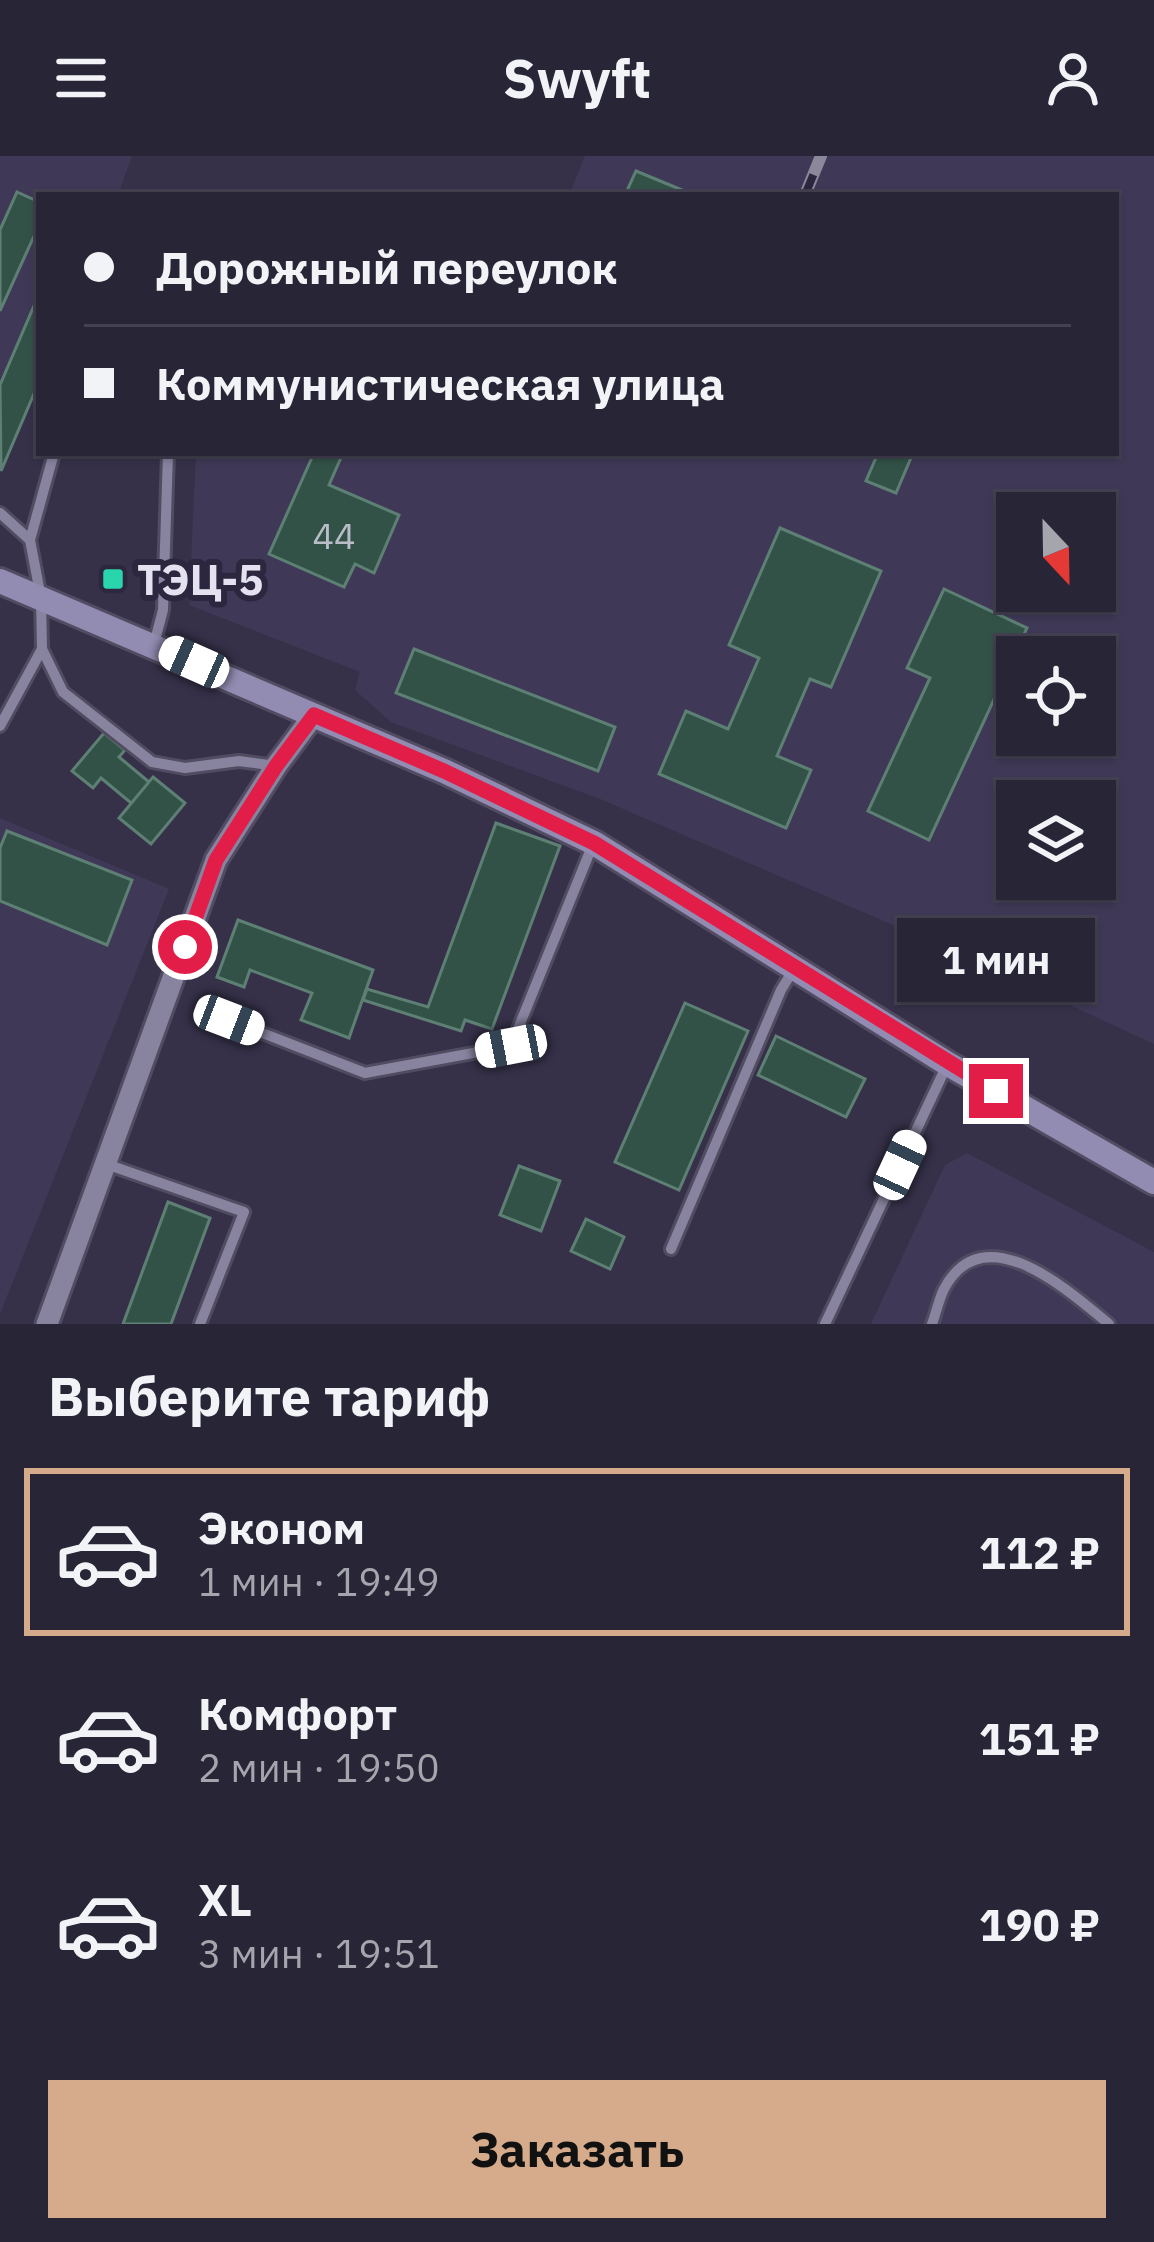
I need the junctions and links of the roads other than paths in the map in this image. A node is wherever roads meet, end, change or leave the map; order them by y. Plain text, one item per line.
1 (53, 456) edge
2 (168, 456) edge
3 (0, 513) edge
4 (30, 540) junction
5 (0, 581) edge
6 (40, 598) junction
7 (154, 644) junction
8 (42, 649) junction
9 (314, 715) junction
10 (0, 726) edge
11 (276, 766) junction
12 (594, 843) junction
13 (796, 966) junction
14 (229, 1020) dead end
15 (948, 1064) junction
16 (106, 1164) junction
17 (1154, 1182) edge
18 (671, 1249) dead end
19 (47, 1324) edge
20 (200, 1324) edge
21 (825, 1324) edge
22 (932, 1324) edge
23 (1109, 1324) edge

1 - 4 lane
2 - 7 lane
3 - 4 lane
4 - 6 lane
5 - 6 main road
6 - 7 main road
6 - 8 lane
7 - 9 main road
8 - 10 lane
8 - 11 lane
9 - 11 street
9 - 12 main road
11 - 16 street
12 - 13 main road
12 - 14 lane
13 - 15 main road
13 - 18 lane
15 - 17 main road
15 - 21 lane
16 - 19 street
16 - 20 lane
22 - 23 lane

